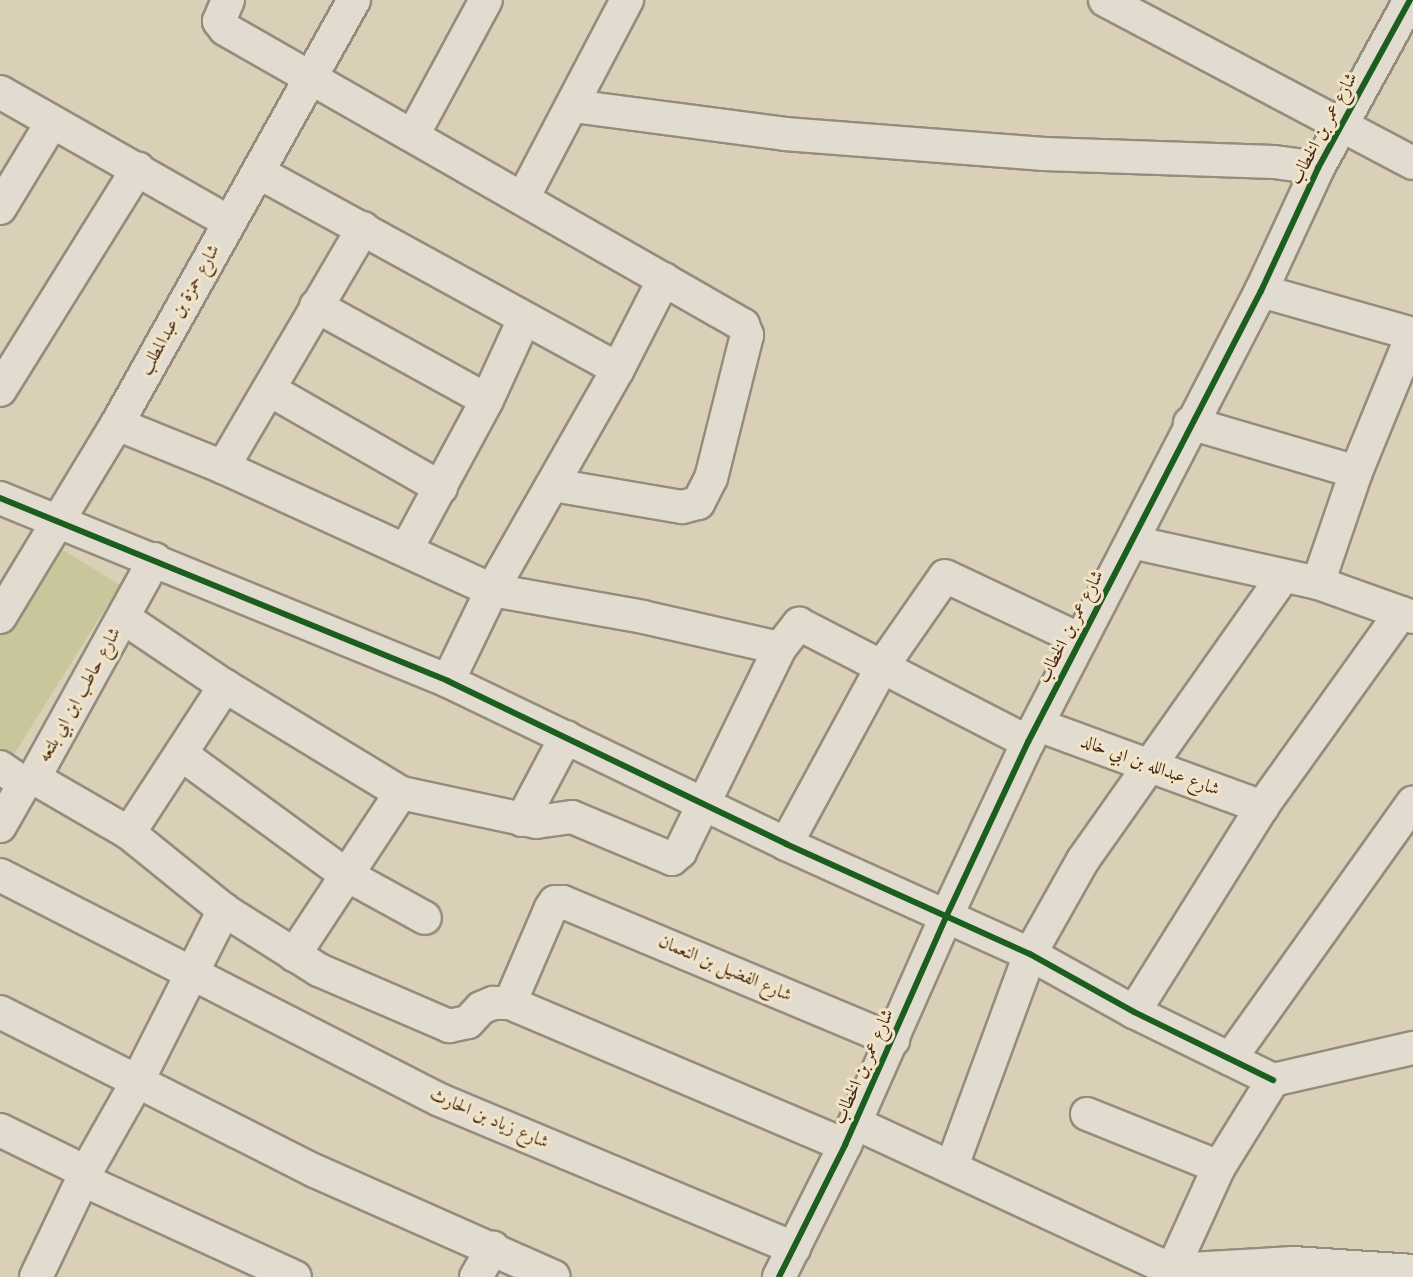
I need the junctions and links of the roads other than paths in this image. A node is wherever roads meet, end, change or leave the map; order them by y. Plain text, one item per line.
1 (228, 0) edge
2 (354, 0) edge
3 (486, 0) edge
4 (627, 0) edge
5 (1105, 0) edge
6 (1410, 0) edge
7 (312, 77) junction
8 (0, 92) edge
9 (573, 106) junction
10 (52, 122) junction
11 (1342, 128) junction
12 (414, 135) junction
13 (1413, 162) edge
14 (138, 168) junction
15 (1317, 168) junction
16 (258, 171) junction
17 (523, 198) junction
18 (0, 208) edge
19 (229, 222) junction
20 (363, 228) junction
21 (664, 279) junction
22 (1261, 291) junction
23 (316, 306) junction
24 (524, 319) junction
25 (1413, 333) edge
26 (618, 369) junction
27 (0, 390) edge
28 (270, 390) junction
29 (487, 400) junction
30 (1190, 423) junction
31 (117, 424) junction
32 (223, 467) junction
33 (1356, 472) junction
34 (553, 485) junction
35 (441, 488) junction
36 (0, 498) edge
37 (59, 521) junction
38 (1132, 542) junction
39 (406, 550) junction
40 (155, 559) junction
41 (1283, 576) junction
42 (1318, 583) junction
43 (492, 590) junction
44 (1407, 615) edge
45 (0, 617) edge
46 (124, 618) junction
47 (1081, 640) junction
48 (780, 648) junction
49 (883, 665) junction
50 (448, 681) junction
51 (225, 686) junction
52 (1033, 734) junction
53 (566, 737) junction
54 (181, 754) junction
55 (1149, 767) junction
56 (19, 776) edge
57 (401, 793) junction
58 (1413, 802) edge
59 (703, 804) junction
60 (1262, 807) junction
61 (522, 819) junction
62 (0, 826) edge
63 (129, 833) junction
64 (786, 844) junction
65 (345, 874) junction
66 (0, 875) edge
67 (224, 910) junction
68 (946, 916) junction
69 (425, 918) dead end
70 (1030, 954) junction
71 (294, 955) junction
72 (192, 976) junction
73 (510, 1003) junction
74 (0, 1012) edge
75 (1134, 1012) junction
76 (893, 1040) junction
77 (1413, 1048) edge
78 (1230, 1059) junction
79 (138, 1080) junction
80 (1273, 1080) junction
81 (1087, 1114) dead end
82 (0, 1130) edge
83 (850, 1134) junction
84 (952, 1166) junction
85 (1219, 1167) junction
86 (84, 1176) junction
87 (493, 1247) junction
88 (794, 1248) junction
89 (1289, 1270) edge
90 (1413, 1271) edge
91 (1170, 1273) edge
92 (36, 1277) edge
93 (295, 1277) edge
94 (476, 1277) edge
95 (554, 1277) edge
96 (779, 1277) edge

1 - 7 street
2 - 7 street, شارع حمزة بن عبدالمطلب
3 - 12 street
4 - 9 street
5 - 11 street
6 - 11 street, شارع عمر بن الخطاب
7 - 12 street
7 - 16 street, شارع حمزة بن عبدالمطلب
8 - 10 street
9 - 15 street
9 - 17 street
10 - 14 street
10 - 18 street
11 - 13 street
11 - 15 street, شارع عمر بن الخطاب
12 - 17 street
14 - 19 street
14 - 27 street
15 - 22 street, شارع عمر بن الخطاب
16 - 19 street, شارع حمزة بن عبدالمطلب
16 - 20 street
17 - 21 street
19 - 31 street, شارع حمزة بن عبدالمطلب
20 - 23 street
20 - 24 street
21 - 26 street
21 - 34 street
22 - 25 street
22 - 30 street, شارع عمر بن الخطاب
23 - 28 street
23 - 29 street
24 - 26 street
24 - 29 street
25 - 33 street
26 - 34 street
28 - 32 street
28 - 35 street
29 - 35 street
30 - 33 street
30 - 38 street, شارع عمر بن الخطاب
31 - 32 street
31 - 37 street, شارع حمزة بن عبدالمطلب
32 - 39 street
33 - 42 street
34 - 43 street
35 - 39 street
36 - 37 street
37 - 40 street
37 - 45 street, شارع حمزة بن عبدالمطلب
38 - 41 street
38 - 47 street, شارع عمر بن الخطاب
39 - 43 street
40 - 46 street, شارع حاطب ابن ابي بلتعه
40 - 50 street
41 - 42 street
41 - 55 street
42 - 44 street
43 - 48 street
43 - 50 street
44 - 60 street
46 - 51 street
46 - 56 street, شارع حاطب ابن ابي بلتعه
47 - 49 street
47 - 52 street, شارع عمر بن الخطاب
48 - 49 street, شارع عبدالله بن ابي خالد
48 - 59 street
49 - 52 street, شارع عبدالله بن ابي خالد
49 - 64 street
50 - 53 street
51 - 54 street
51 - 57 street
52 - 55 street, شارع عبدالله بن ابي خالد
52 - 68 street, شارع عمر بن الخطاب
53 - 59 street
53 - 61 street
54 - 63 street
54 - 65 street
55 - 60 street, شارع عبدالله بن ابي خالد
55 - 70 street
56 - 62 street, شارع حاطب ابن ابي بلتعه
56 - 63 street
57 - 61 street
57 - 65 street
58 - 78 street
59 - 61 street
59 - 64 street
60 - 75 street
63 - 67 street
64 - 68 street
65 - 69 street
65 - 71 street
66 - 72 street, شارع زياد بن الحارث
67 - 71 street
67 - 72 street
68 - 70 street
68 - 76 street, شارع عمر بن الخطاب
70 - 75 street
70 - 84 street
71 - 73 street
72 - 79 street
72 - 88 street, شارع زياد بن الحارث
73 - 76 street, شارع الفضيل بن النعمان
73 - 83 street
74 - 79 street
75 - 78 street
76 - 83 street, شارع عمر بن الخطاب
77 - 80 street
78 - 80 street
79 - 86 street
79 - 87 street
80 - 85 street
81 - 85 street
82 - 86 street
83 - 84 street
83 - 88 street, شارع عمر بن الخطاب
84 - 91 street
85 - 91 street
86 - 92 street
86 - 93 street
87 - 94 street
87 - 95 street
88 - 96 street, شارع عمر بن الخطاب
89 - 90 street
89 - 91 street

